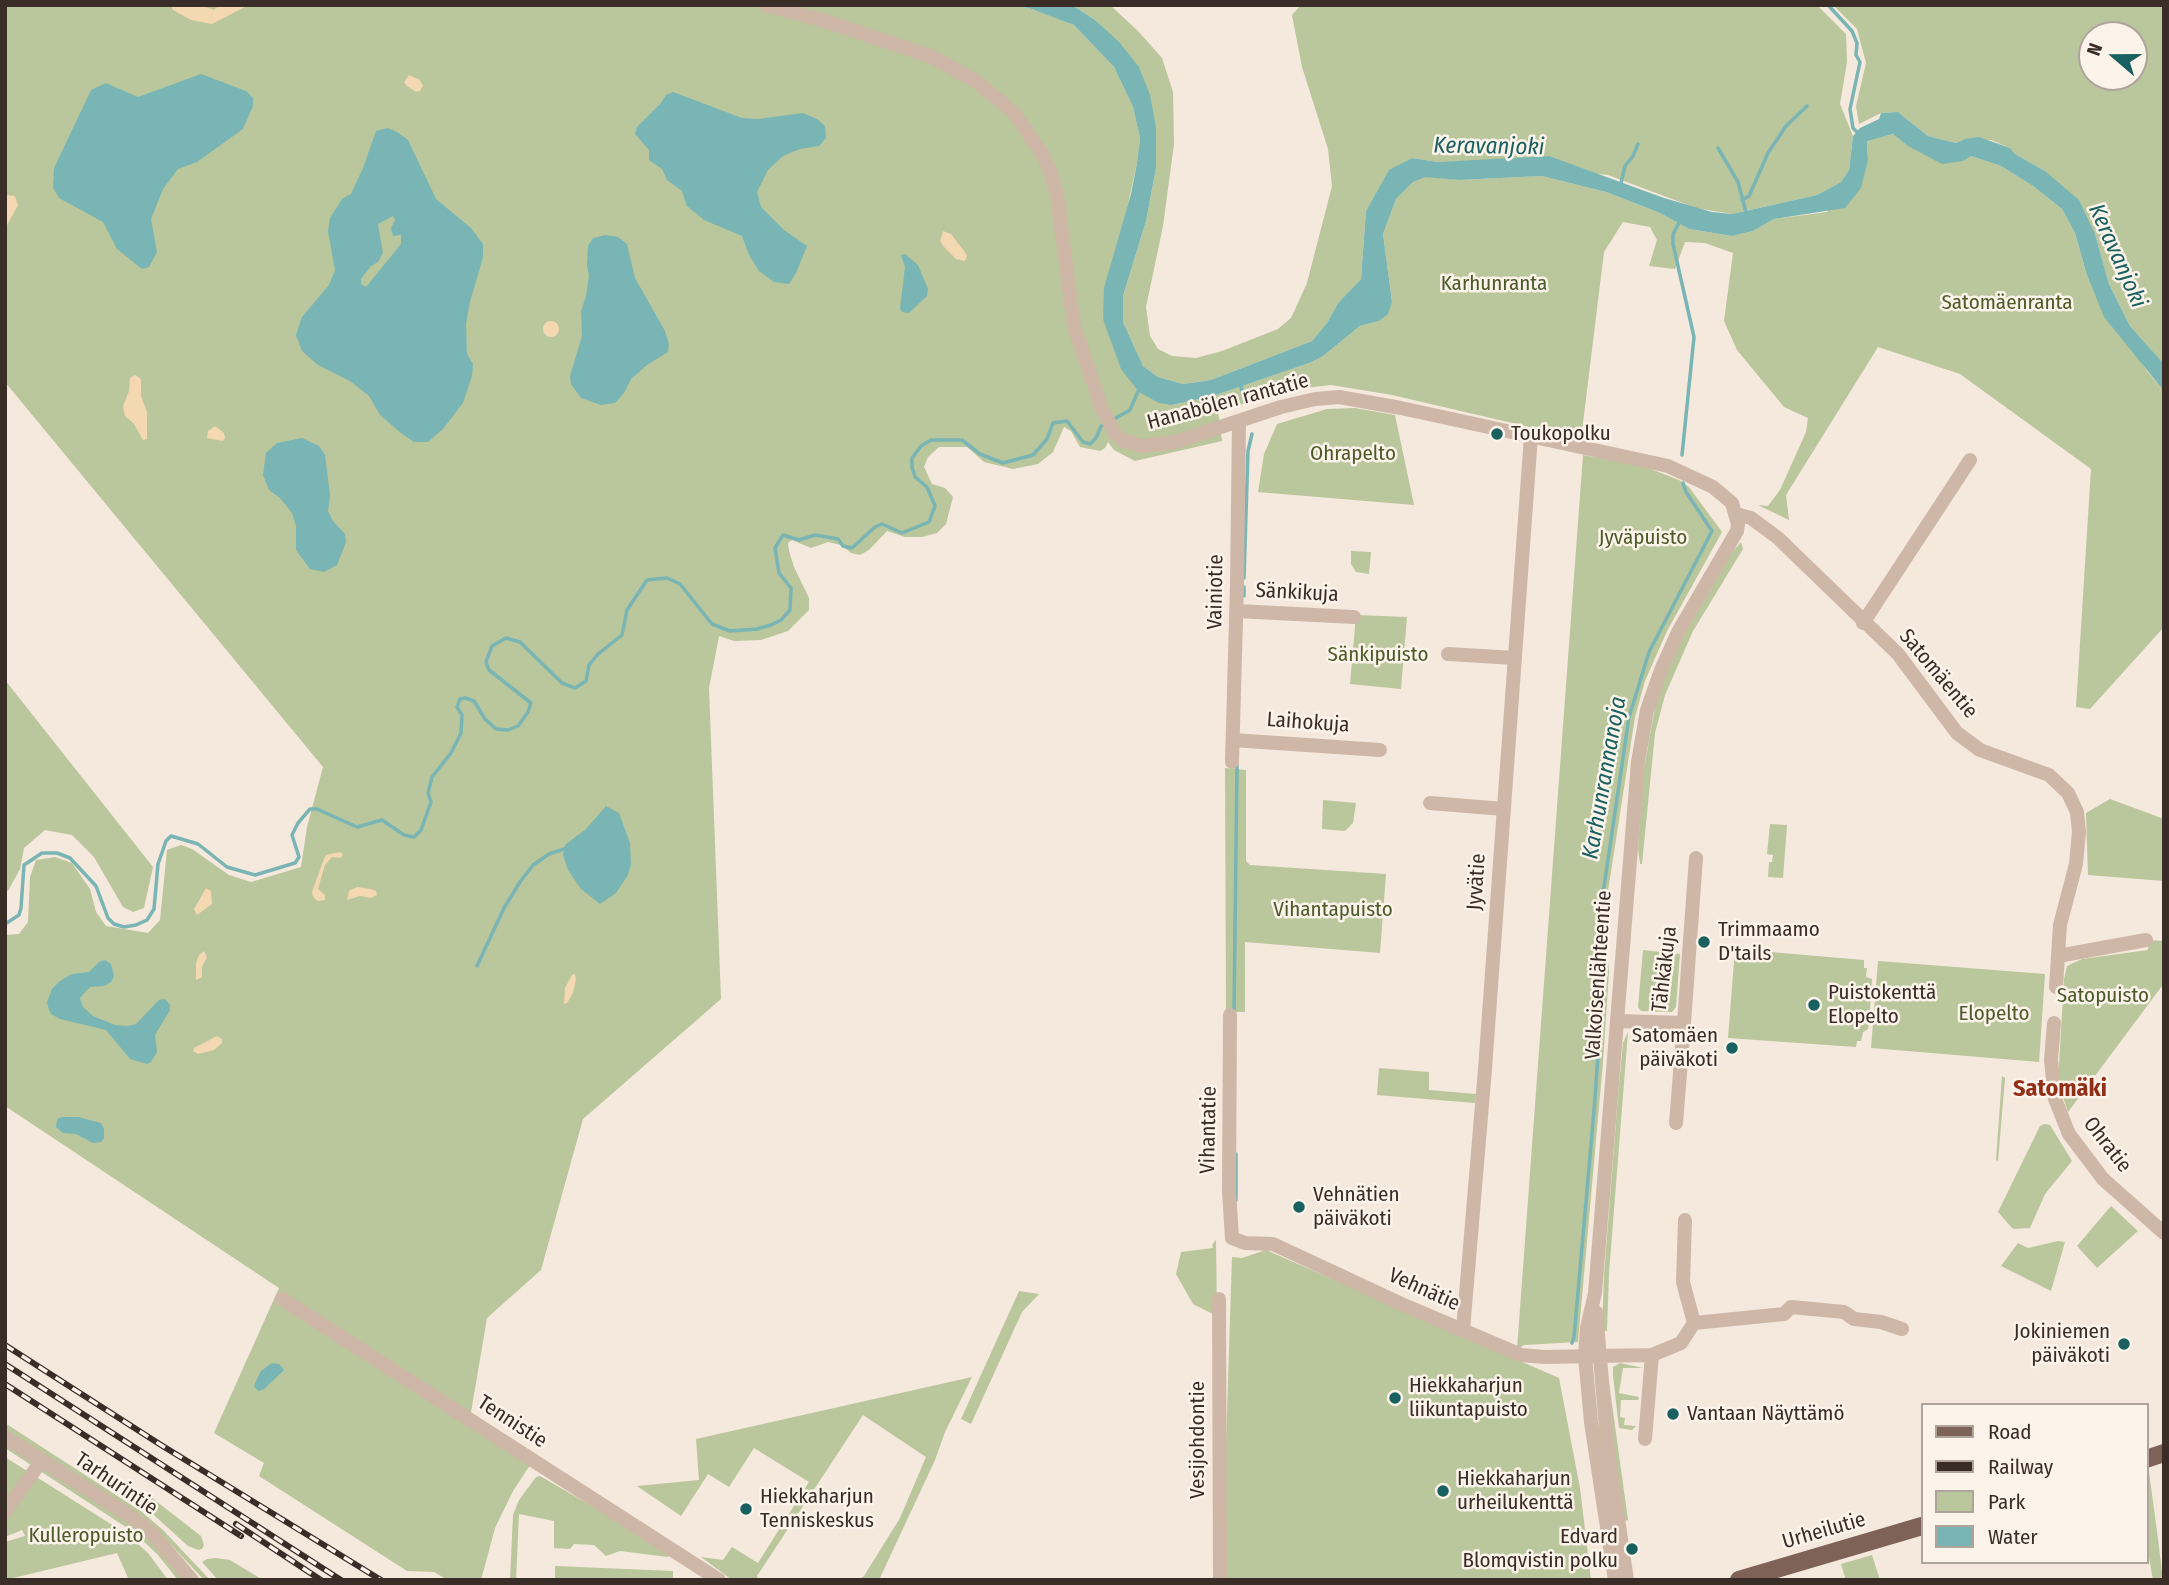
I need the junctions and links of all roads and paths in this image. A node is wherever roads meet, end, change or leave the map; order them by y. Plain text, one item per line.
1 (765, 5) edge
2 (1239, 422) junction
3 (1531, 436) junction
4 (1970, 460) dead end
5 (1736, 514) junction
6 (1237, 611) junction
7 (1354, 617) dead end
8 (1863, 623) junction
9 (1448, 654) dead end
10 (1515, 658) junction
11 (1233, 740) junction
12 (1380, 750) dead end
13 (1232, 762) dead end
14 (1430, 803) dead end
15 (1504, 809) junction
16 (1696, 858) dead end
17 (2146, 940) dead end
18 (2058, 956) junction
19 (2056, 987) dead end
20 (1230, 1016) dead end
21 (1617, 1021) junction
22 (1684, 1023) junction
23 (2054, 1023) dead end
24 (1676, 1123) dead end
25 (1685, 1220) dead end
26 (2164, 1233) edge
27 (1237, 1241) joint
28 (282, 1299) dead end
29 (1219, 1299) dead end
30 (1694, 1323) junction
31 (1902, 1329) dead end
32 (1464, 1330) junction
33 (1652, 1355) junction
34 (1592, 1356) junction
35 (5, 1437) edge
36 (1645, 1439) dead end
37 (42, 1460) junction
38 (5, 1512) edge
39 (1920, 1527) edge
40 (192, 1580) edge
41 (719, 1580) edge
42 (1220, 1580) edge
43 (1615, 1580) edge
44 (1627, 1580) edge
45 (1739, 1580) edge

1 - 2 street, Hanabölen rantatie
2 - 3 street, Hanabölen rantatie
2 - 6 street, Vainiotie
3 - 5 street, Hanabölen rantatie
3 - 10 street, Jyvätie
4 - 8 street
5 - 8 street, Satomäentie
5 - 21 street, Valkoisenlähteentie
6 - 7 street, Sänkikuja
6 - 11 street, Vainiotie
8 - 18 street, Satomäentie
9 - 10 street
10 - 15 street, Jyvätie
11 - 12 street, Laihokuja
11 - 13 street, Vainiotie
14 - 15 street
15 - 32 street, Jyvätie
16 - 22 street, Tähkäkuja
17 - 18 street
18 - 19 street, Satomäentie
20 - 27 street, Vihantatie
21 - 22 street, Tähkäkuja
21 - 34 street, Valkoisenlähteentie
22 - 24 street
23 - 26 street, Ohratie
25 - 30 street
27 - 32 street, Vehnätie
28 - 41 street, Tennistie
29 - 42 street, Vesijohdontie
30 - 31 street
30 - 33 street
32 - 34 street, Vehnätie
33 - 34 street, Vehnätie
33 - 36 street
34 - 43 street, Valkoisenlähteentie
34 - 44 street, Valkoisenlähteentie
35 - 37 street, Tarhurintie
37 - 38 street
37 - 40 street, Tarhurintie
39 - 45 main road, Urheilutie

